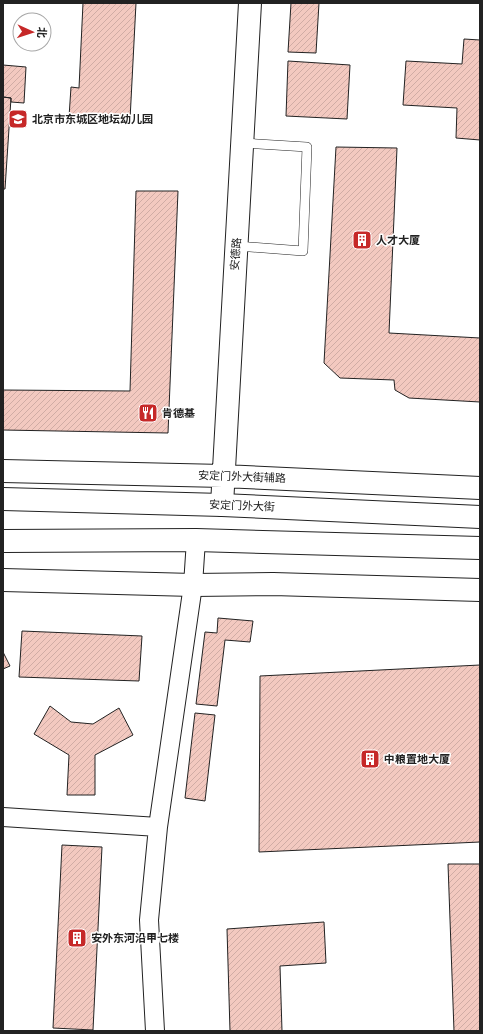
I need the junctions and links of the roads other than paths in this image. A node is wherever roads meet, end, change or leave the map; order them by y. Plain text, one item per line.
1 (250, 3) edge
2 (242, 143) junction
3 (236, 246) junction
4 (3, 471) edge
5 (223, 476) junction
6 (480, 488) edge
7 (3, 499) edge
8 (222, 505) junction
9 (480, 517) edge
10 (196, 540) junction
11 (3, 541) edge
12 (480, 548) edge
13 (3, 580) edge
14 (193, 585) junction
15 (480, 590) edge
16 (3, 817) edge
17 (158, 827) junction
18 (155, 1031) edge

1 - 2 street, 安德路
2 - 3 street, 安德路
2 - 3 lane
3 - 5 street, 安德路
4 - 5 street, 安定门外大街辅路
5 - 6 street, 安定门外大街辅路
5 - 8 street, 安德路
7 - 8 street, 安定门外大街
8 - 9 street, 安定门外大街
10 - 11 street
10 - 12 street
10 - 14 street
13 - 14 street
14 - 15 street
14 - 17 street
16 - 17 street
17 - 18 street

